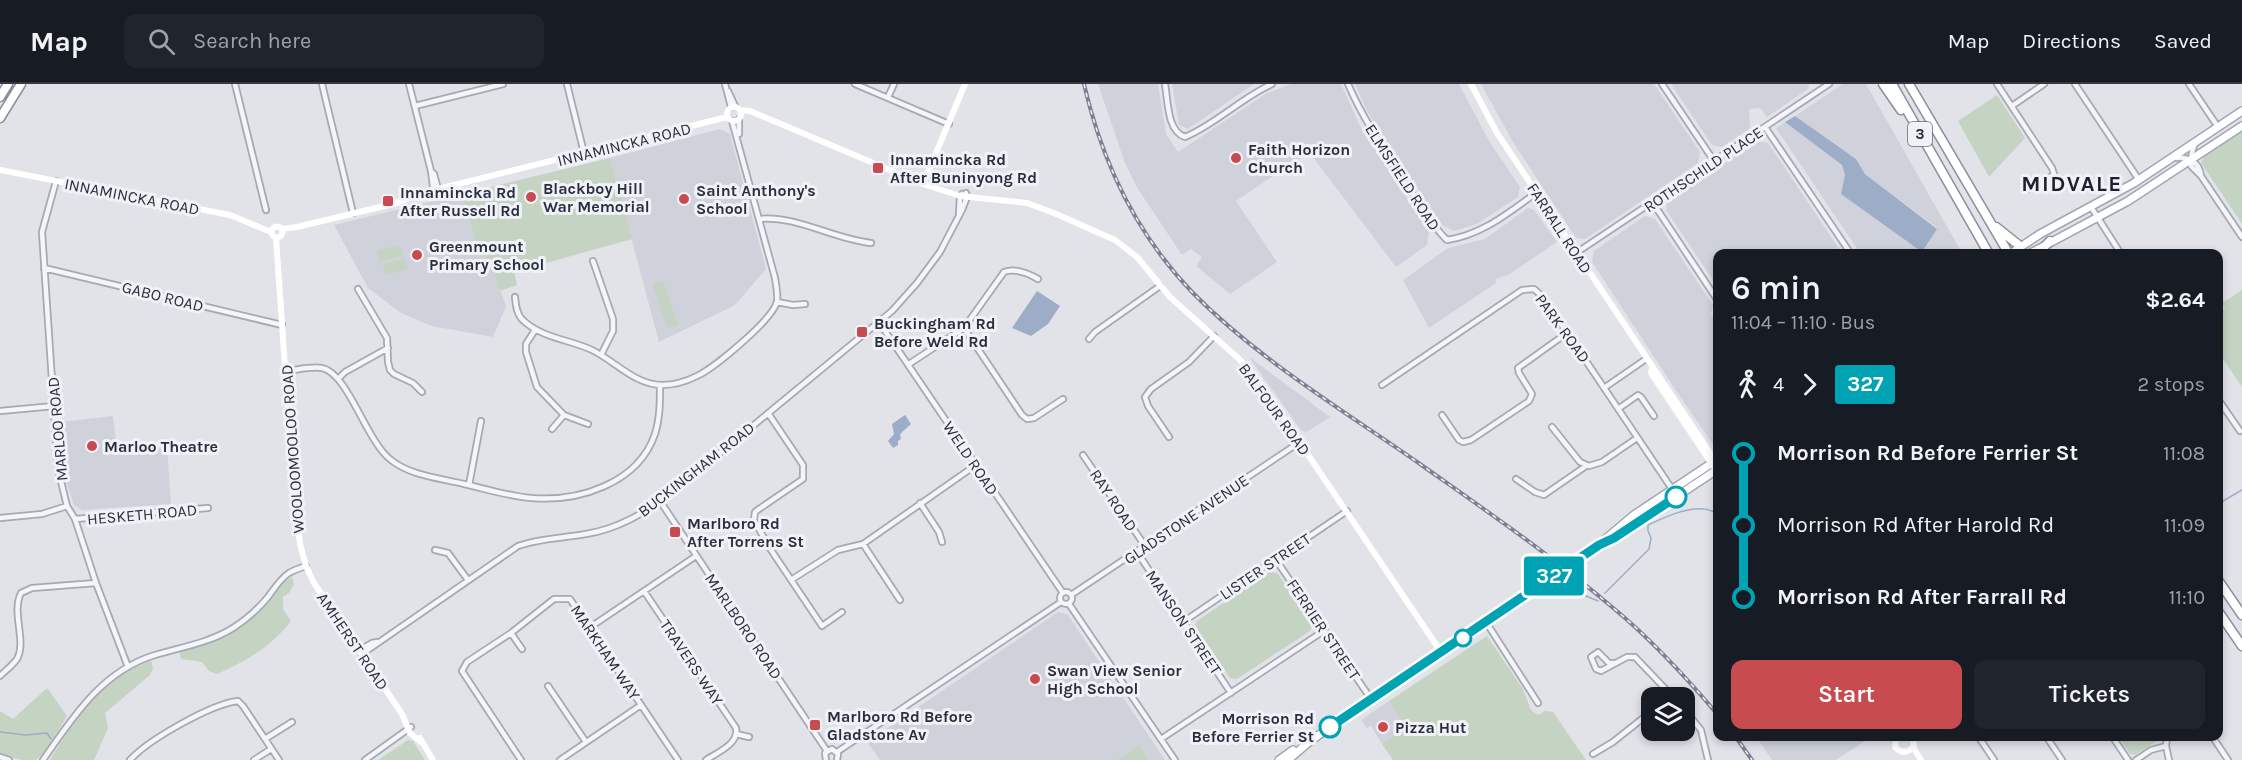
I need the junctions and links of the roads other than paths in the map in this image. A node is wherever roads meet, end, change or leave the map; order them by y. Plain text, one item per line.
1 (8, 84) edge
2 (21, 84) edge
3 (235, 84) edge
4 (322, 84) edge
5 (409, 84) edge
6 (503, 84) edge
7 (567, 84) edge
8 (855, 84) edge
9 (894, 84) edge
10 (965, 84) edge
11 (1166, 84) edge
12 (1272, 84) edge
13 (1348, 84) edge
14 (1471, 84) edge
15 (1662, 84) edge
16 (1883, 84) edge
17 (1892, 84) edge
18 (1909, 84) edge
19 (1997, 84) edge
20 (2044, 84) edge
21 (2075, 84) edge
22 (2189, 84) edge
23 (726, 85) edge
24 (1825, 85) edge
25 (0, 97) edge
26 (888, 98) junction
27 (415, 106) junction
28 (2012, 106) junction
29 (2242, 111) edge
30 (734, 114) junction
31 (0, 118) edge
32 (949, 124) junction
33 (2242, 126) edge
34 (1766, 127) junction
35 (2218, 127) junction
36 (2195, 143) junction
37 (585, 153) junction
38 (2170, 159) junction
39 (2191, 160) junction
40 (1714, 161) junction
41 (0, 170) edge
42 (1943, 176) junction
43 (2139, 180) junction
44 (56, 181) junction
45 (925, 185) junction
46 (2029, 189) dead end
47 (436, 192) junction
48 (1536, 193) junction
49 (964, 195) junction
50 (1653, 203) junction
51 (2091, 207) junction
52 (266, 210) dead end
53 (353, 213) junction
54 (2097, 217) junction
55 (759, 219) junction
56 (1993, 225) junction
57 (277, 233) junction
58 (2242, 237) edge
59 (2050, 241) junction
60 (871, 243) dead end
61 (2020, 246) junction
62 (1848, 249) edge
63 (1985, 249) edge
64 (2006, 249) edge
65 (2016, 249) edge
66 (2037, 249) edge
67 (2042, 249) edge
68 (2118, 249) edge
69 (1576, 253) junction
70 (593, 261) dead end
71 (44, 268) junction
72 (1038, 279) dead end
73 (1160, 286) junction
74 (358, 289) dead end
75 (1713, 293) edge
76 (515, 297) dead end
77 (777, 302) junction
78 (805, 303) dead end
79 (879, 322) junction
80 (282, 325) junction
81 (964, 328) junction
82 (535, 330) junction
83 (1567, 333) junction
84 (1214, 336) junction
85 (1089, 339) dead end
86 (388, 348) junction
87 (601, 355) junction
88 (1646, 359) junction
89 (909, 364) junction
90 (286, 371) junction
91 (339, 378) junction
92 (660, 385) junction
93 (1382, 385) dead end
94 (1604, 388) junction
95 (422, 392) dead end
96 (1063, 399) dead end
97 (54, 406) junction
98 (2223, 406) edge
99 (1618, 409) junction
100 (0, 411) edge
101 (768, 412) junction
102 (564, 415) junction
103 (1442, 415) dead end
104 (1654, 416) dead end
105 (481, 421) dead end
106 (588, 424) dead end
107 (1552, 427) dead end
108 (552, 429) dead end
109 (2240, 431) dead end
110 (1169, 437) dead end
111 (1637, 438) junction
112 (1300, 442) junction
113 (1083, 454) dead end
114 (1713, 462) edge
115 (976, 465) junction
116 (1586, 466) junction
117 (1713, 468) edge
118 (1713, 468) edge
119 (1516, 479) dead end
120 (469, 485) junction
121 (1672, 489) junction
122 (660, 501) junction
123 (920, 503) junction
124 (67, 506) junction
125 (208, 508) dead end
126 (1347, 511) junction
127 (0, 518) edge
128 (75, 519) junction
129 (942, 542) dead end
130 (863, 544) junction
131 (1599, 545) junction
132 (1144, 546) junction
133 (435, 550) dead end
134 (1137, 552) junction
135 (696, 556) junction
136 (1276, 560) junction
137 (306, 566) junction
138 (468, 580) junction
139 (791, 580) junction
140 (96, 583) junction
141 (2223, 587) edge
142 (644, 591) junction
143 (1063, 593) junction
144 (1071, 595) junction
145 (900, 600) dead end
146 (1061, 602) junction
147 (1069, 604) junction
148 (842, 612) dead end
149 (2242, 615) edge
150 (2223, 618) edge
151 (1184, 622) junction
152 (1486, 622) junction
153 (589, 628) junction
154 (1325, 630) junction
155 (511, 633) junction
156 (2242, 646) edge
157 (522, 649) dead end
158 (361, 652) junction
159 (1441, 652) junction
160 (1614, 663) junction
161 (128, 667) junction
162 (0, 676) edge
163 (548, 686) dead end
164 (1662, 687) edge
165 (1231, 693) junction
166 (1371, 699) junction
167 (1538, 703) dead end
168 (641, 705) junction
169 (1641, 720) edge
170 (292, 722) dead end
171 (1695, 723) edge
172 (410, 730) junction
173 (736, 734) junction
174 (749, 737) dead end
175 (1161, 739) junction
176 (265, 740) junction
177 (1896, 741) edge
178 (1913, 741) edge
179 (1914, 741) edge
180 (1981, 741) edge
181 (2049, 741) edge
182 (2115, 741) edge
183 (2166, 741) edge
184 (2215, 741) edge
185 (586, 742) junction
186 (1309, 742) junction
187 (2166, 746) junction
188 (271, 748) junction
189 (827, 751) junction
190 (837, 752) junction
191 (1906, 752) junction
192 (1593, 754) dead end
193 (0, 757) edge
194 (9, 760) edge
195 (44, 760) edge
196 (130, 760) edge
197 (254, 760) edge
198 (279, 760) edge
199 (365, 760) edge
200 (433, 760) edge
201 (521, 760) edge
202 (560, 760) edge
203 (678, 760) edge
204 (706, 760) edge
205 (826, 760) edge
206 (837, 760) edge
207 (1175, 760) edge
208 (1279, 760) edge
209 (1288, 760) edge
210 (1708, 760) edge
211 (1912, 760) edge
212 (1921, 760) edge
213 (1994, 760) edge
214 (2062, 760) edge
215 (2128, 760) edge
216 (2136, 760) edge
217 (2170, 760) edge
218 (2228, 760) edge

1 - 25 highway
2 - 31 highway
3 - 52 street
4 - 53 street
5 - 27 street
6 - 27 street
7 - 37 street
8 - 26 street
9 - 26 street
10 - 32 main road
11 - 12 street
13 - 48 street, ELMSFIELD ROAD
14 - 48 main road, FARRALL ROAD
15 - 40 street
16 - 42 highway
17 - 42 highway, 3
18 - 56 highway, 3
19 - 28 street
20 - 28 street
21 - 43 street
22 - 35 street
23 - 30 street
24 - 34 street, ROTHSCHILD PLACE
26 - 32 street
27 - 47 street
28 - 46 street
29 - 35 main road
30 - 37 main road, INNAMINCKA ROAD
30 - 45 main road, INNAMINCKA ROAD
30 - 55 street
32 - 45 main road
33 - 39 main road
34 - 40 street, ROTHSCHILD PLACE
34 - 62 street
35 - 36 main road
36 - 38 main road
36 - 39 street
37 - 47 main road, INNAMINCKA ROAD
38 - 39 street
38 - 43 main road
39 - 54 main road
39 - 58 street
40 - 50 street, ROTHSCHILD PLACE
41 - 44 main road, INNAMINCKA ROAD
42 - 63 highway, 3
43 - 51 main road
44 - 57 main road, INNAMINCKA ROAD
44 - 71 street, MARLOO ROAD
45 - 49 main road, INNAMINCKA ROAD
47 - 53 main road, INNAMINCKA ROAD
48 - 69 main road, FARRALL ROAD
49 - 73 main road, BALFOUR ROAD
49 - 79 street, BUCKINGHAM ROAD
50 - 69 street, ROTHSCHILD PLACE
50 - 75 street
51 - 54 street
51 - 61 main road
53 - 57 main road, INNAMINCKA ROAD
54 - 59 main road
54 - 68 street
55 - 60 street
55 - 77 street
56 - 61 highway
56 - 64 highway, 3
57 - 80 main road, WOOLOOMOOLOO ROAD
59 - 66 main road
59 - 67 highway
61 - 65 main road
69 - 88 main road, FARRALL ROAD
70 - 87 street
71 - 80 street, GABO ROAD
71 - 97 street, MARLOO ROAD
72 - 81 street
73 - 84 main road, BALFOUR ROAD
73 - 85 street
74 - 86 street
76 - 82 street
77 - 78 street
77 - 92 street
79 - 89 street, WELD ROAD
79 - 101 street, BUCKINGHAM ROAD
80 - 90 main road, WOOLOOMOOLOO ROAD
81 - 89 street
81 - 96 street
82 - 87 street
82 - 102 street
83 - 93 street, PARK ROAD
83 - 94 street, PARK ROAD
83 - 103 street
84 - 110 street
84 - 112 main road, BALFOUR ROAD
86 - 91 street
86 - 95 street
87 - 92 street
88 - 94 street
88 - 114 main road, FARRALL ROAD
89 - 115 street, WELD ROAD
90 - 91 street
90 - 137 main road, WOOLOOMOOLOO ROAD
91 - 120 street
92 - 120 street
94 - 99 street, PARK ROAD
97 - 100 street
97 - 124 street, MARLOO ROAD
98 - 109 street
99 - 104 street
99 - 111 street, PARK ROAD
101 - 122 street, BUCKINGHAM ROAD
101 - 139 street
102 - 106 street
102 - 108 street
105 - 120 street
107 - 116 street
111 - 116 street
111 - 121 street, PARK ROAD
112 - 126 main road, BALFOUR ROAD
112 - 132 street, GLADSTONE AVENUE
113 - 132 street, RAY ROAD
115 - 123 street
115 - 143 street, WELD ROAD
116 - 119 street
117 - 121 main road
118 - 131 main road
121 - 131 main road
122 - 135 street, MARLBORO ROAD
122 - 138 street, BUCKINGHAM ROAD
123 - 129 street
123 - 130 street
124 - 127 street
124 - 128 street, MARLOO ROAD
125 - 128 street, HESKETH ROAD
126 - 136 street, LISTER STREET
126 - 159 main road, BALFOUR ROAD
128 - 140 street, MARLOO ROAD
130 - 139 street
130 - 145 street
131 - 152 main road
132 - 134 street, GLADSTONE AVENUE
133 - 138 street
134 - 144 street, GLADSTONE AVENUE
134 - 151 street, MANSON STREET
135 - 142 street
135 - 189 street, MARLBORO ROAD
136 - 151 street, LISTER STREET
136 - 154 street, FERRIER STREET
137 - 158 main road, AMHERST ROAD
137 - 161 street
138 - 158 street, BUCKINGHAM ROAD
139 - 148 street
140 - 161 street, MARLOO ROAD
140 - 162 street
141 - 149 highway
142 - 153 street
142 - 173 street, TRAVERS WAY
143 - 144 street
143 - 146 street
144 - 147 street
146 - 147 street
146 - 190 street
147 - 175 street
150 - 156 highway
151 - 165 street, MANSON STREET
152 - 159 main road
152 - 167 street
153 - 155 street, MARKHAM WAY
153 - 168 street, MARKHAM WAY
154 - 165 street
154 - 166 street, FERRIER STREET
155 - 157 street
155 - 201 street, MARKHAM WAY
158 - 172 main road, AMHERST ROAD
159 - 166 main road
160 - 160 street
160 - 164 street
161 - 195 street
163 - 185 street
165 - 175 street
166 - 186 main road
168 - 185 street, MARKHAM WAY
168 - 203 street, MARKHAM WAY
169 - 192 street
170 - 176 street
171 - 210 street
172 - 199 street
172 - 200 main road, AMHERST ROAD
173 - 174 street
173 - 204 street
175 - 207 street
176 - 188 street
176 - 196 street
177 - 191 main road
178 - 191 main road
179 - 212 main road
180 - 213 street
181 - 214 street
182 - 215 street
183 - 187 street
184 - 218 street
185 - 202 street, MARKHAM WAY
186 - 208 main road
186 - 209 main road
187 - 216 street
187 - 217 street
188 - 197 street
188 - 198 street
189 - 190 street
189 - 205 street
190 - 206 street
191 - 211 main road
193 - 194 street

